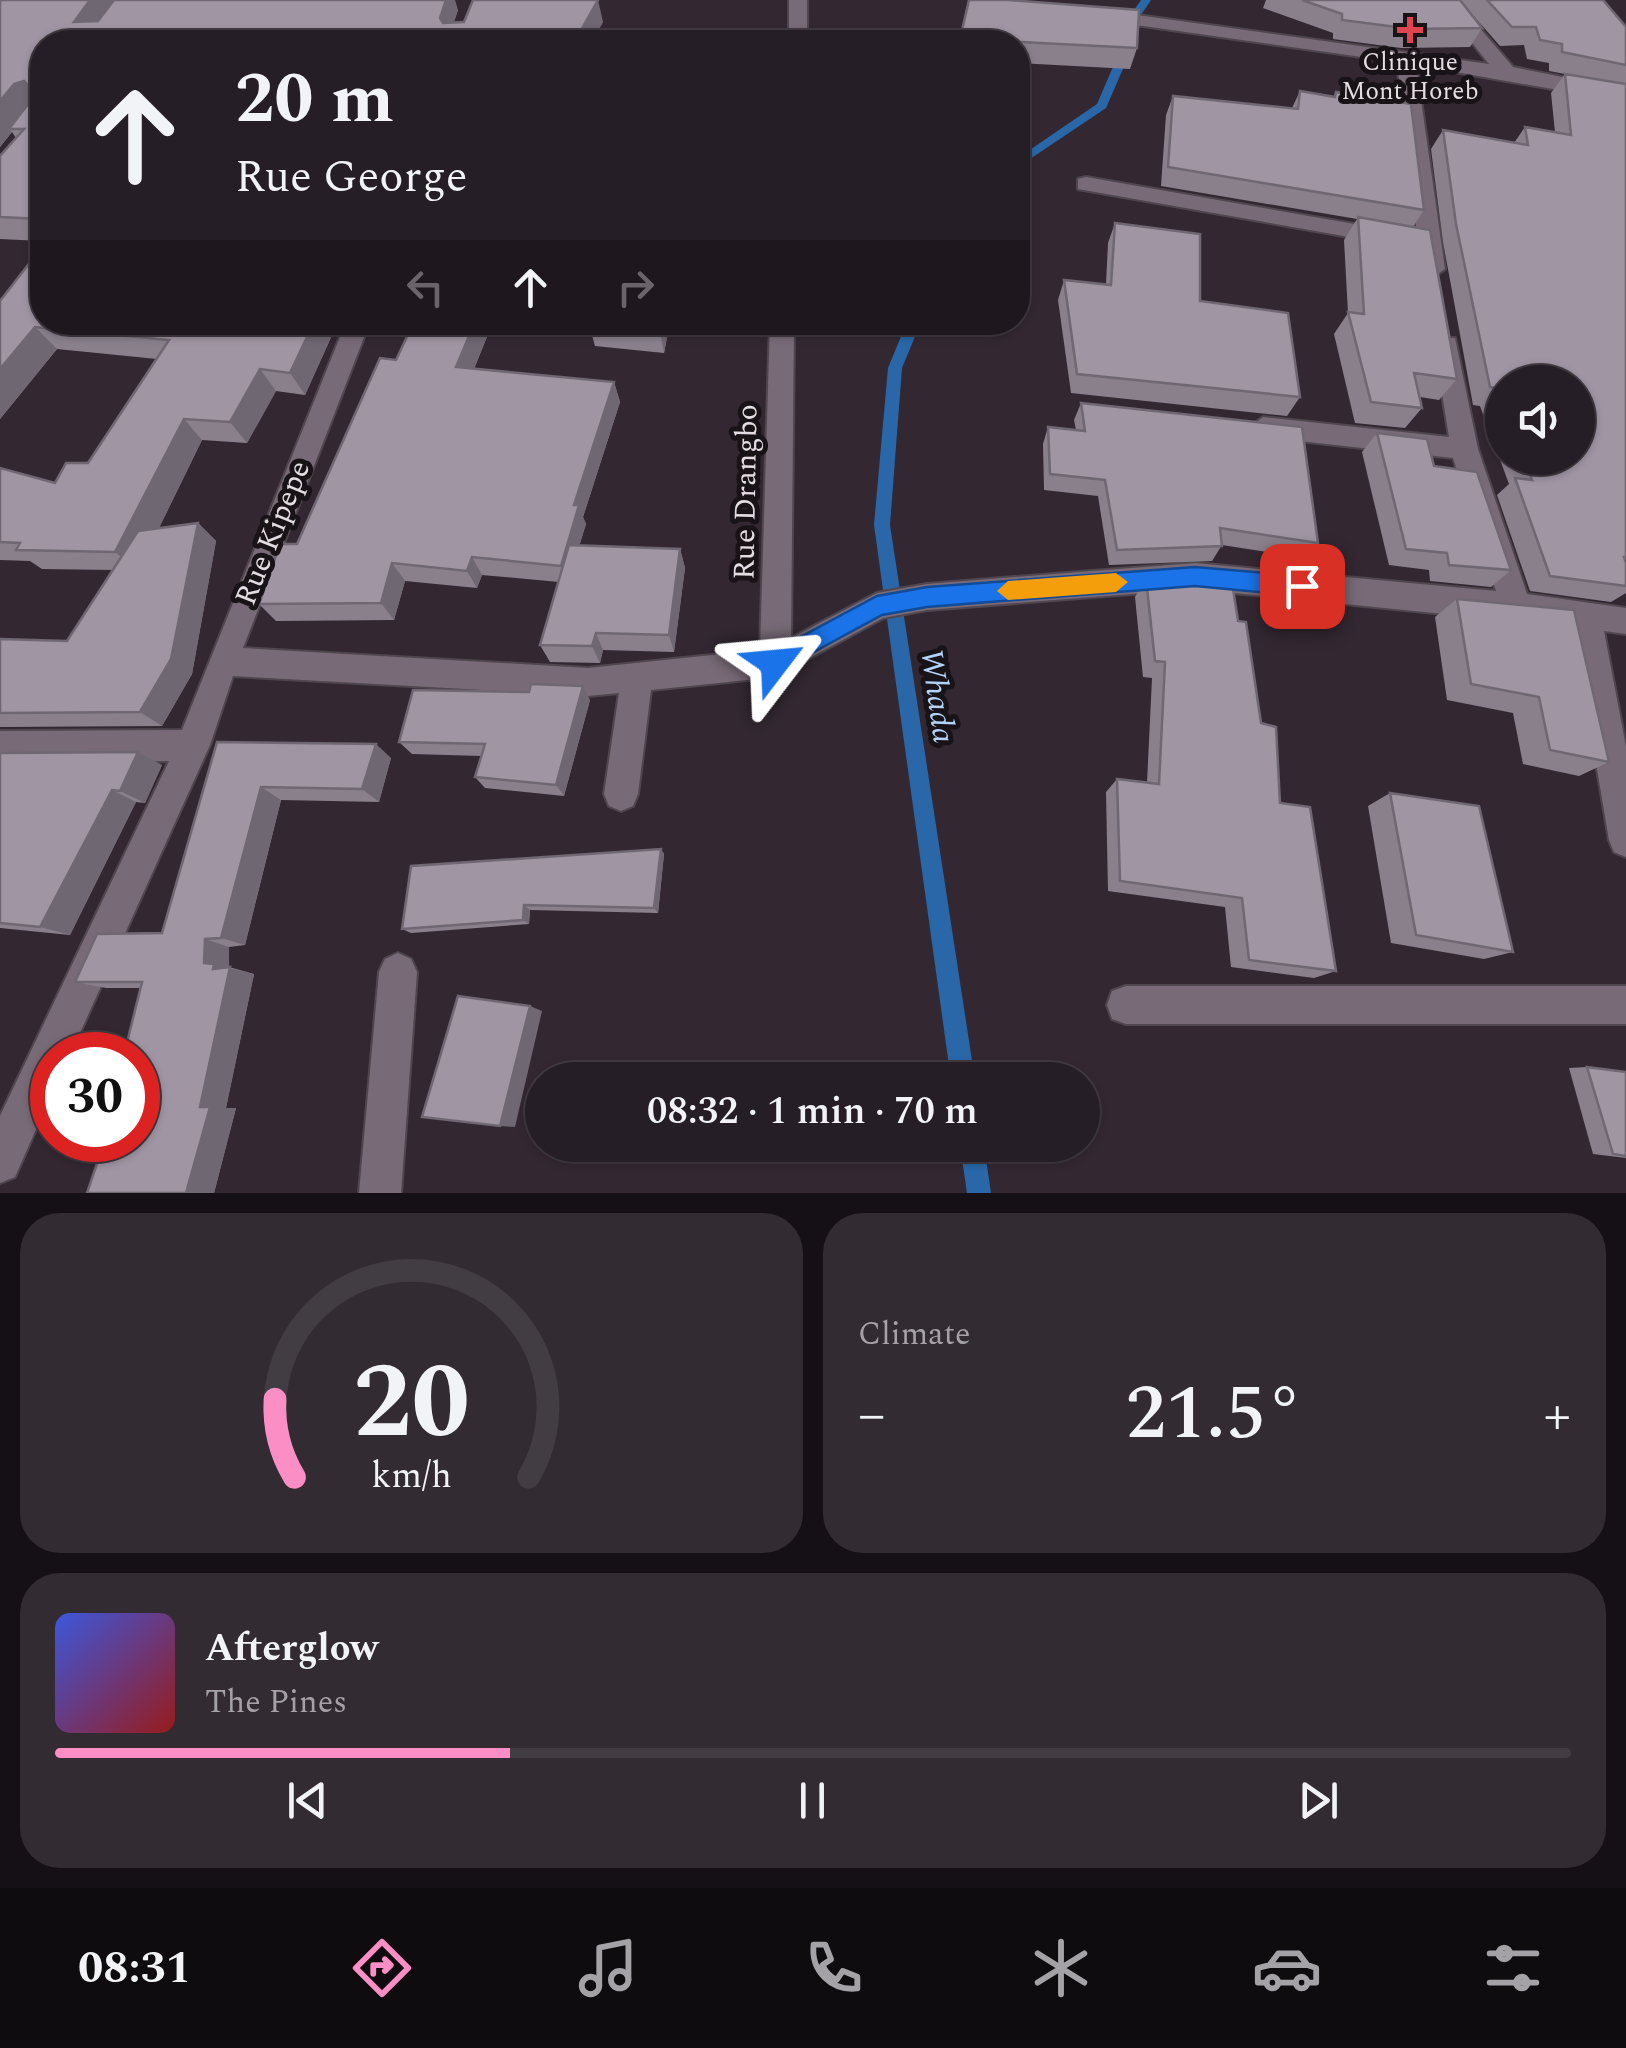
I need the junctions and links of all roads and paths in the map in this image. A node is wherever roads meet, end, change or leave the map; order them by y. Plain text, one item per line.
1 (798, 0) edge
2 (1447, 0) edge
3 (1086, 13) edge
4 (798, 30) edge
5 (1406, 59) junction
6 (1506, 72) junction
7 (1626, 96) edge
8 (1086, 184) dead end
9 (1428, 243) junction
10 (353, 335) edge
11 (782, 335) edge
12 (1229, 423) edge
13 (1464, 449) junction
14 (1516, 606) junction
15 (1586, 615) junction
16 (1626, 621) edge
17 (222, 661) junction
18 (775, 663) junction
19 (637, 677) junction
20 (193, 745) junction
21 (0, 748) edge
22 (621, 794) dead end
23 (1626, 840) edge
24 (398, 972) dead end
25 (1126, 1005) dead end
26 (1626, 1005) edge
27 (0, 1162) edge
28 (380, 1193) edge

1 - 4 street
2 - 6 street
3 - 5 street
5 - 6 street
5 - 9 street
6 - 7 street
8 - 9 street
9 - 13 street
10 - 17 street, Rue Kipepe
11 - 18 street, Rue Drangbo
12 - 13 street
13 - 14 street
14 - 15 street
14 - 18 street
15 - 16 street
15 - 23 street
17 - 19 street
17 - 20 street, Rue Kipepe
18 - 19 street
19 - 22 street
20 - 21 street
20 - 27 street, Rue Kipepe
24 - 28 street
25 - 26 street

